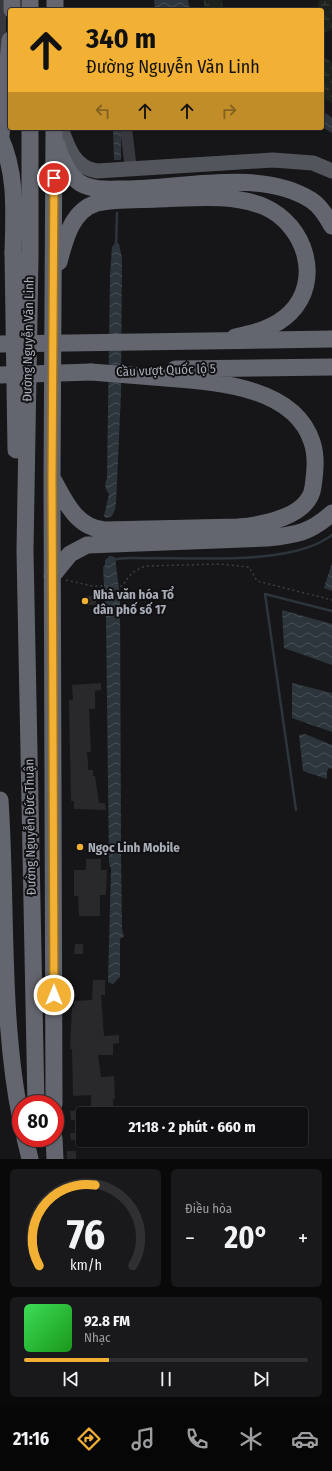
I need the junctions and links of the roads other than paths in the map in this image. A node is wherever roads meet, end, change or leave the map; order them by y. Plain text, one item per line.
1 (0, 0) edge
2 (0, 50) edge
3 (8, 61) edge
4 (30, 130) edge
5 (57, 130) edge
6 (126, 130) edge
7 (0, 137) edge
8 (0, 146) edge
9 (131, 170) junction
10 (332, 171) edge
11 (132, 189) junction
12 (332, 226) edge
13 (53, 285) junction
14 (332, 339) edge
15 (149, 342) junction
16 (0, 344) edge
17 (332, 367) edge
18 (90, 372) junction
19 (0, 375) edge
20 (52, 479) junction
21 (332, 513) edge
22 (25, 551) junction
23 (52, 576) junction
24 (0, 800) edge
25 (16, 1095) edge
26 (36, 1095) edge
27 (54, 1095) edge
28 (27, 1147) edge
29 (37, 1147) edge
30 (54, 1147) edge
31 (30, 1159) edge
32 (37, 1159) edge
33 (54, 1159) edge

1 - 2 lane
3 - 8 highway
4 - 22 highway, Đường Nguyễn Văn Linh
5 - 9 main road
5 - 11 highway
5 - 13 highway, Đường Nguyễn Văn Linh
6 - 9 lane
7 - 22 highway, bridge
9 - 10 main road
9 - 11 main road
11 - 12 highway
13 - 15 highway, bridge
13 - 20 highway, Đường Nguyễn Văn Linh
14 - 15 highway, bridge
15 - 16 highway, bridge
17 - 18 highway, Cầu vượt Quốc lộ 5
18 - 19 highway, Cầu vượt Quốc lộ 5, bridge
18 - 20 highway
20 - 23 highway, Đường Nguyễn Văn Linh
21 - 23 highway
22 - 26 highway, Đường Nguyễn Đức Thuận
23 - 27 highway, Đường Nguyễn Đức Thuận
24 - 25 highway
28 - 31 highway
29 - 32 highway
30 - 33 highway

